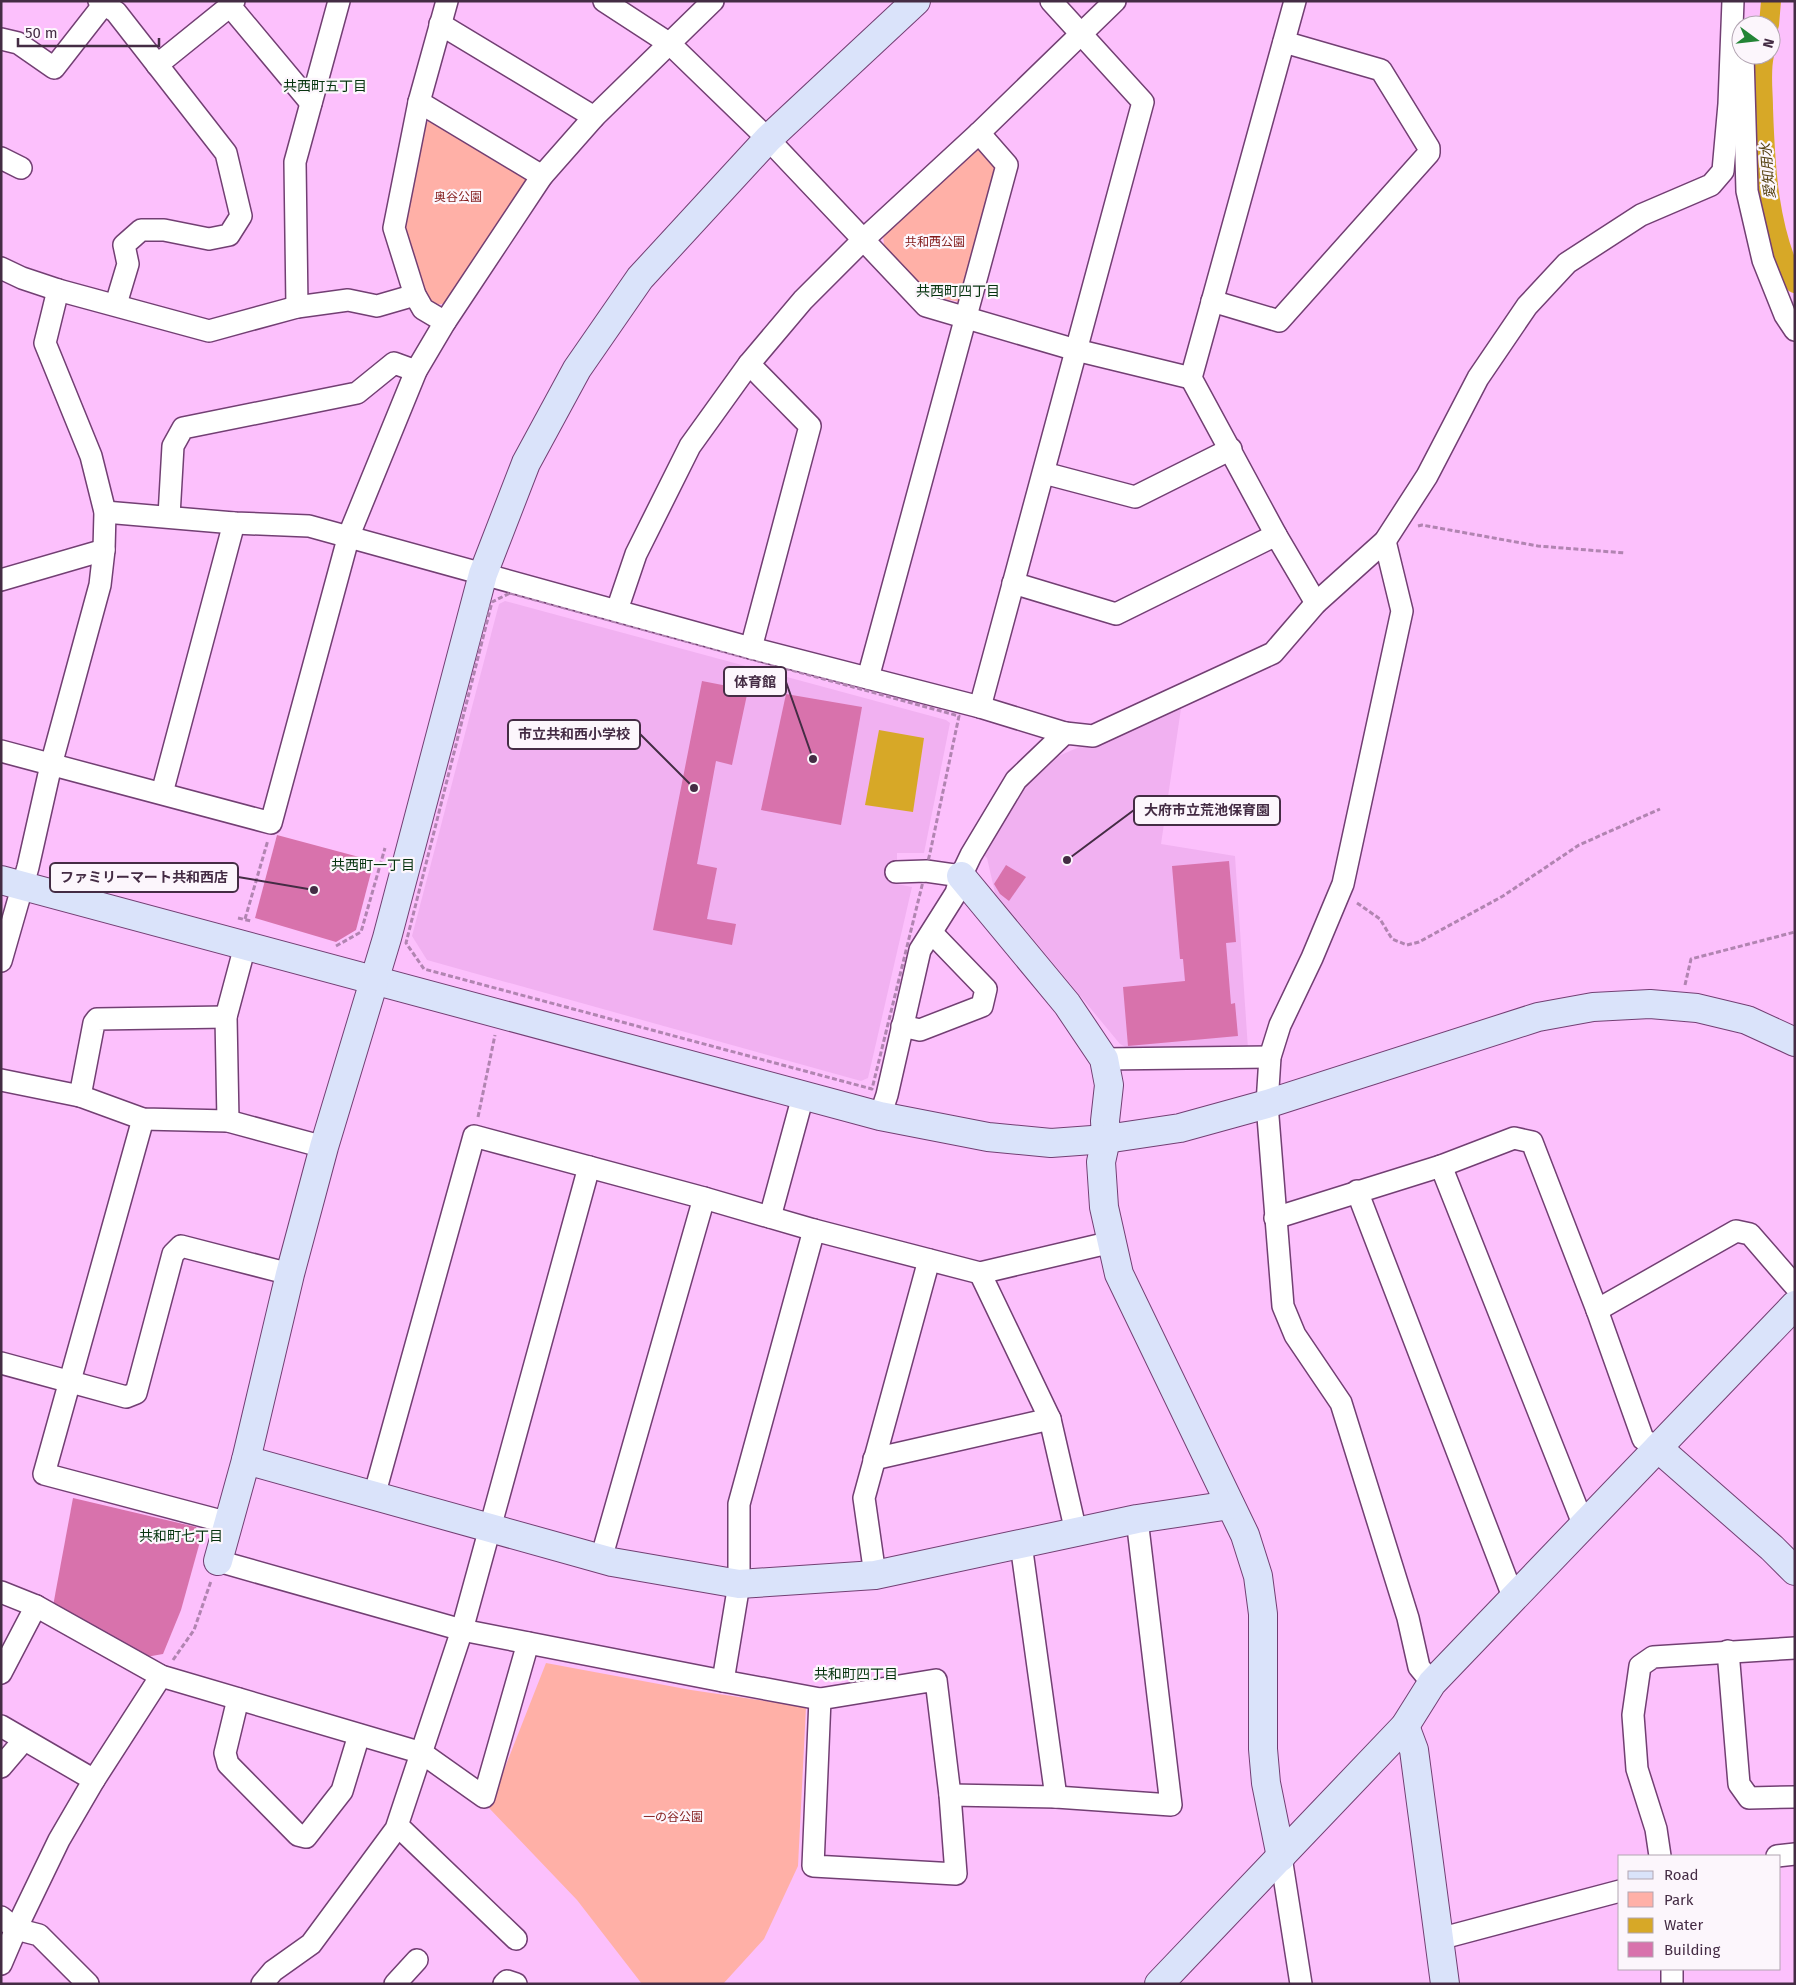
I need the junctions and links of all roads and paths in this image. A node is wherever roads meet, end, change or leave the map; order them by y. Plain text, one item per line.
1 (339, 1) edge
2 (446, 1) edge
3 (604, 1) edge
4 (714, 1) edge
5 (916, 1) edge
6 (1051, 1) edge
7 (1115, 1) edge
8 (1294, 1) edge
9 (1734, 1) edge
10 (1741, 1) edge
11 (101, 3) edge
12 (232, 4) edge
13 (1742, 15) edge
14 (440, 24) junction
15 (1081, 34) junction
16 (1, 39) edge
17 (1284, 42) junction
18 (670, 44) junction
19 (157, 65) junction
20 (1743, 65) edge
21 (419, 102) junction
22 (311, 103) junction
23 (594, 117) junction
24 (979, 133) junction
25 (768, 139) junction
26 (1, 158) edge
27 (21, 168) dead end
28 (542, 176) junction
29 (863, 240) junction
30 (1, 268) edge
31 (58, 290) junction
32 (416, 295) junction
33 (1212, 301) junction
34 (116, 304) junction
35 (298, 307) junction
36 (967, 318) junction
37 (445, 322) junction
38 (1795, 330) edge
39 (1076, 350) junction
40 (749, 364) junction
41 (416, 371) junction
42 (1191, 378) junction
43 (1231, 449) junction
44 (1044, 473) junction
45 (105, 512) junction
46 (168, 516) junction
47 (234, 523) junction
48 (1413, 526) dead end
49 (349, 535) junction
50 (1276, 535) junction
51 (1385, 541) junction
52 (104, 550) junction
53 (1625, 553) dead end
54 (483, 574) junction
55 (1, 580) edge
56 (1013, 584) junction
57 (1316, 603) junction
58 (617, 610) junction
59 (751, 648) junction
60 (868, 678) junction
61 (980, 707) junction
62 (1065, 732) junction
63 (1, 751) edge
64 (52, 764) junction
65 (162, 793) junction
66 (1660, 810) dead end
67 (271, 823) junction
68 (385, 847) dead end
69 (926, 871) junction
70 (896, 872) dead end
71 (961, 876) junction
72 (12, 883) edge
73 (1339, 892) junction
74 (236, 917) dead end
75 (248, 929) junction
76 (1795, 932) edge
77 (932, 933) junction
78 (334, 947) dead end
79 (1, 961) edge
80 (374, 980) junction
81 (1680, 1007) junction
82 (503, 1013) junction
83 (226, 1017) junction
84 (902, 1026) junction
85 (1795, 1042) edge
86 (1270, 1057) junction
87 (1104, 1059) junction
88 (1, 1080) edge
89 (80, 1096) junction
90 (803, 1096) junction
91 (1267, 1104) junction
92 (880, 1116) junction
93 (142, 1119) junction
94 (228, 1121) junction
95 (474, 1136) junction
96 (1106, 1140) junction
97 (324, 1147) junction
98 (1441, 1166) junction
99 (589, 1167) junction
100 (1357, 1191) junction
101 (704, 1198) junction
102 (770, 1217) junction
103 (1275, 1218) junction
104 (814, 1230) junction
105 (1112, 1242) junction
106 (930, 1260) junction
107 (980, 1272) junction
108 (290, 1274) junction
109 (1795, 1286) edge
110 (1795, 1305) edge
111 (1597, 1310) junction
112 (1, 1363) edge
113 (71, 1382) junction
114 (1050, 1419) junction
115 (1658, 1448) junction
116 (874, 1459) junction
117 (246, 1460) junction
118 (374, 1496) junction
119 (1230, 1505) junction
120 (1137, 1519) junction
121 (228, 1523) junction
122 (1584, 1526) junction
123 (491, 1528) junction
124 (1076, 1532) junction
125 (1021, 1544) junction
126 (601, 1559) junction
127 (218, 1562) junction
128 (1795, 1572) edge
129 (875, 1575) junction
130 (739, 1584) junction
131 (1, 1592) edge
132 (1514, 1599) junction
133 (36, 1606) junction
134 (462, 1630) junction
135 (528, 1643) junction
136 (1795, 1648) edge
137 (1728, 1651) junction
138 (1, 1673) edge
139 (160, 1676) junction
140 (723, 1680) junction
141 (1432, 1684) junction
142 (238, 1699) junction
143 (820, 1699) junction
144 (1, 1726) edge
145 (1405, 1726) junction
146 (359, 1735) junction
147 (24, 1740) junction
148 (422, 1753) junction
149 (1, 1767) edge
150 (94, 1780) junction
151 (950, 1795) junction
152 (1056, 1797) junction
153 (1795, 1797) edge
154 (398, 1826) junction
155 (1795, 1854) edge
156 (1660, 1855) edge
157 (1281, 1856) junction
158 (1781, 1856) edge
159 (1618, 1892) edge
160 (8, 1923) edge
161 (516, 1939) dead end
162 (1439, 1939) junction
163 (417, 1960) dead end
164 (1, 1964) edge
165 (1672, 1970) edge
166 (88, 1984) edge
167 (263, 1984) edge
168 (395, 1984) edge
169 (504, 1984) edge
170 (516, 1984) edge
171 (1158, 1984) edge
172 (1301, 1984) edge
173 (1446, 1984) edge
174 (1672, 1984) edge

1 - 22 street
2 - 14 street
3 - 18 street
4 - 18 street
5 - 25 street
6 - 15 street
7 - 15 street
8 - 17 street
9 - 51 street
10 - 13 street
11 - 16 street
11 - 19 street
12 - 19 street
12 - 22 street
14 - 21 street
14 - 23 street
15 - 24 street
15 - 39 street
17 - 33 street
17 - 33 street
18 - 23 street
18 - 25 street
19 - 34 street
20 - 38 street
21 - 28 street
21 - 32 street
22 - 35 street
23 - 28 street
24 - 29 street
24 - 36 street
25 - 29 street
25 - 54 street
26 - 27 street
28 - 37 street
29 - 36 street
29 - 40 street
30 - 31 street
31 - 34 street
31 - 45 street
32 - 35 street
32 - 37 street
33 - 42 street
34 - 35 street
36 - 39 street
36 - 60 street
37 - 41 street
39 - 42 street
39 - 44 street
40 - 58 street
40 - 59 street
41 - 46 street
41 - 49 street
42 - 43 street
43 - 44 street
43 - 50 street
44 - 56 street
45 - 46 street
45 - 52 street
46 - 47 street
47 - 49 street
47 - 65 street
48 - 53 path
49 - 54 street
49 - 67 street
50 - 56 street
50 - 57 street
51 - 57 street
51 - 73 street
52 - 55 street
52 - 64 street
54 - 58 street
54 - 80 street
56 - 61 street
57 - 62 street
58 - 59 street
59 - 60 street
60 - 61 street
61 - 62 street
62 - 71 street
63 - 64 street
64 - 65 street
64 - 72 street
65 - 67 street
66 - 73 path
67 - 75 path
68 - 78 path
69 - 69 path
69 - 70 street
69 - 71 street
71 - 77 street
71 - 87 street
72 - 75 street
72 - 79 street
73 - 86 street
74 - 75 path
75 - 80 street
75 - 83 street
76 - 81 path
77 - 84 street
77 - 84 street
80 - 82 street
80 - 97 street
81 - 85 street
81 - 91 street
82 - 90 street
82 - 95 path
83 - 89 street
83 - 94 street
84 - 92 street
86 - 87 street
86 - 91 street
87 - 96 street
88 - 89 street
89 - 93 street
90 - 92 street
90 - 102 street
91 - 96 street
91 - 103 street
92 - 96 street
93 - 94 street
93 - 113 street
94 - 97 street
95 - 99 street
95 - 118 street
96 - 105 street
97 - 108 street
98 - 100 street
98 - 111 street
98 - 122 street
99 - 101 street
99 - 123 street
100 - 103 street
100 - 132 street
101 - 102 street
101 - 126 street
102 - 104 street
103 - 141 street
104 - 106 street
104 - 130 street
105 - 107 street
105 - 119 street
106 - 107 street
106 - 116 street
107 - 114 street
108 - 113 street
108 - 117 street
109 - 111 street
110 - 115 street
111 - 115 street
112 - 113 street
113 - 121 street
114 - 116 street
114 - 124 street
115 - 122 street
115 - 128 street
116 - 129 street
117 - 118 street
117 - 121 street
118 - 123 street
119 - 120 street
119 - 157 street
120 - 124 street
120 - 152 street
121 - 127 street
122 - 132 street
123 - 126 street
123 - 134 street
124 - 125 street
125 - 129 street
125 - 152 street
126 - 130 street
127 - 134 street
127 - 139 path
129 - 130 street
130 - 140 street
131 - 133 street
132 - 141 street
133 - 138 street
133 - 139 street
134 - 135 street
134 - 148 street
135 - 140 street
135 - 148 street
136 - 137 street
137 - 153 street
137 - 156 street
139 - 142 street
139 - 150 street
140 - 143 street
141 - 145 street
142 - 146 street
142 - 146 street
143 - 151 street
143 - 151 street
144 - 147 street
145 - 157 street
145 - 162 street
146 - 148 street
147 - 149 street
147 - 150 street
148 - 154 street
150 - 160 street
151 - 152 street
154 - 161 street
154 - 167 street
155 - 158 street
157 - 171 street
157 - 172 street
159 - 162 street
160 - 164 street
160 - 166 street
162 - 173 street
163 - 168 street
165 - 174 street
169 - 170 street

